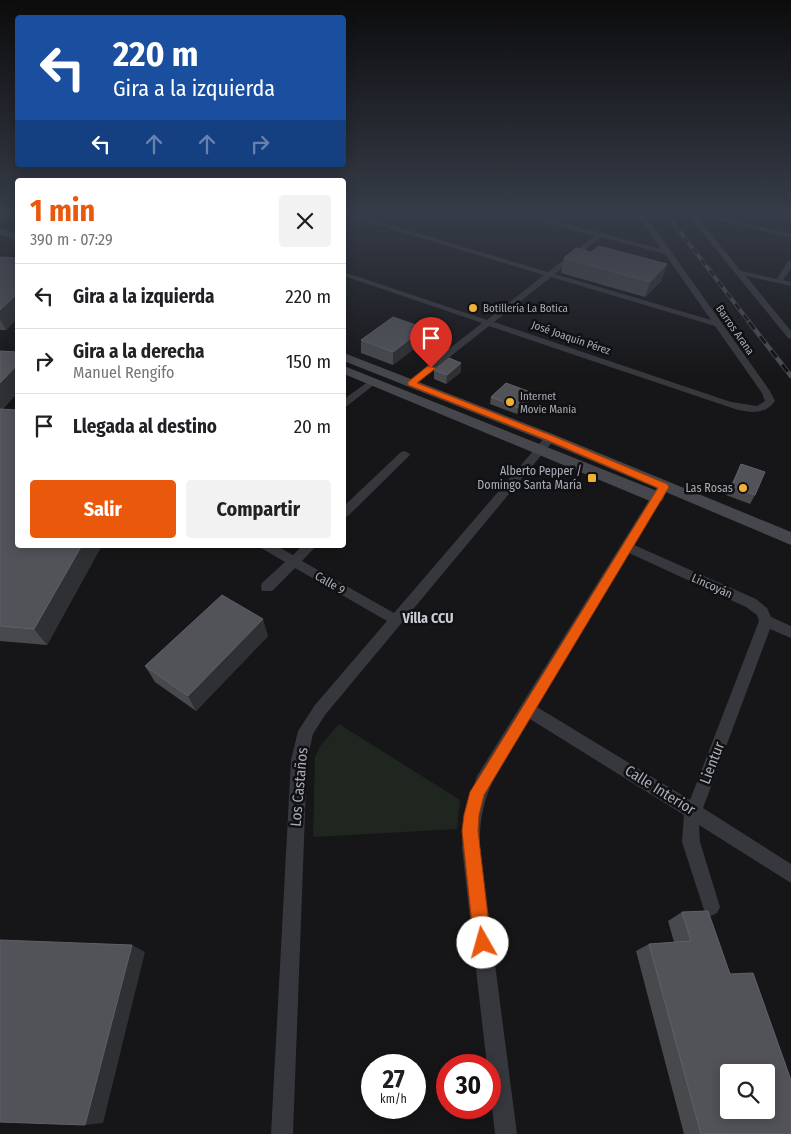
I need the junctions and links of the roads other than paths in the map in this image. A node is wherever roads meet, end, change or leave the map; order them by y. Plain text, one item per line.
1 (527, 268) edge
2 (559, 268) edge
3 (677, 268) edge
4 (734, 268) edge
5 (788, 268) edge
6 (737, 272) junction
7 (346, 275) edge
8 (550, 275) junction
9 (779, 281) junction
10 (791, 284) edge
11 (488, 323) junction
12 (717, 324) junction
13 (791, 336) edge
14 (346, 358) edge
15 (346, 371) edge
16 (372, 382) junction
17 (411, 383) junction
18 (346, 402) edge
19 (764, 408) joint
20 (545, 444) junction
21 (405, 454) dead end
22 (660, 492) junction
23 (346, 511) edge
24 (786, 537) edge
25 (270, 548) edge
26 (308, 548) edge
27 (626, 548) junction
28 (293, 561) junction
29 (267, 587) dead end
30 (396, 620) junction
31 (766, 621) junction
32 (791, 632) edge
33 (527, 709) junction
34 (693, 811) junction
35 (791, 874) edge
36 (710, 907) dead end
37 (282, 1134) edge
38 (506, 1134) edge

1 - 8 street
2 - 8 street
3 - 12 street, Barros Arana
4 - 6 street
5 - 9 street
6 - 9 street
6 - 13 street
7 - 11 street, José Joaquín Pérez
8 - 11 street
8 - 12 street
9 - 10 street
11 - 17 street
11 - 19 street, José Joaquín Pérez
12 - 19 street, Barros Arana
14 - 17 main road
15 - 16 main road
16 - 18 street
16 - 20 main road
17 - 20 main road
20 - 22 main road
20 - 30 street, Los Castaños
21 - 23 street
22 - 24 main road
22 - 27 street
25 - 28 street, Calle 9
26 - 28 street
27 - 31 street, Lincoyán
27 - 33 street
28 - 29 street
28 - 30 street, Calle 9
30 - 37 street, Los Castaños
31 - 32 street, Lincoyán
31 - 34 street, Lientur
33 - 34 street, Calle Interior
33 - 38 street
34 - 35 street, Calle Interior
34 - 36 street, Lientur

